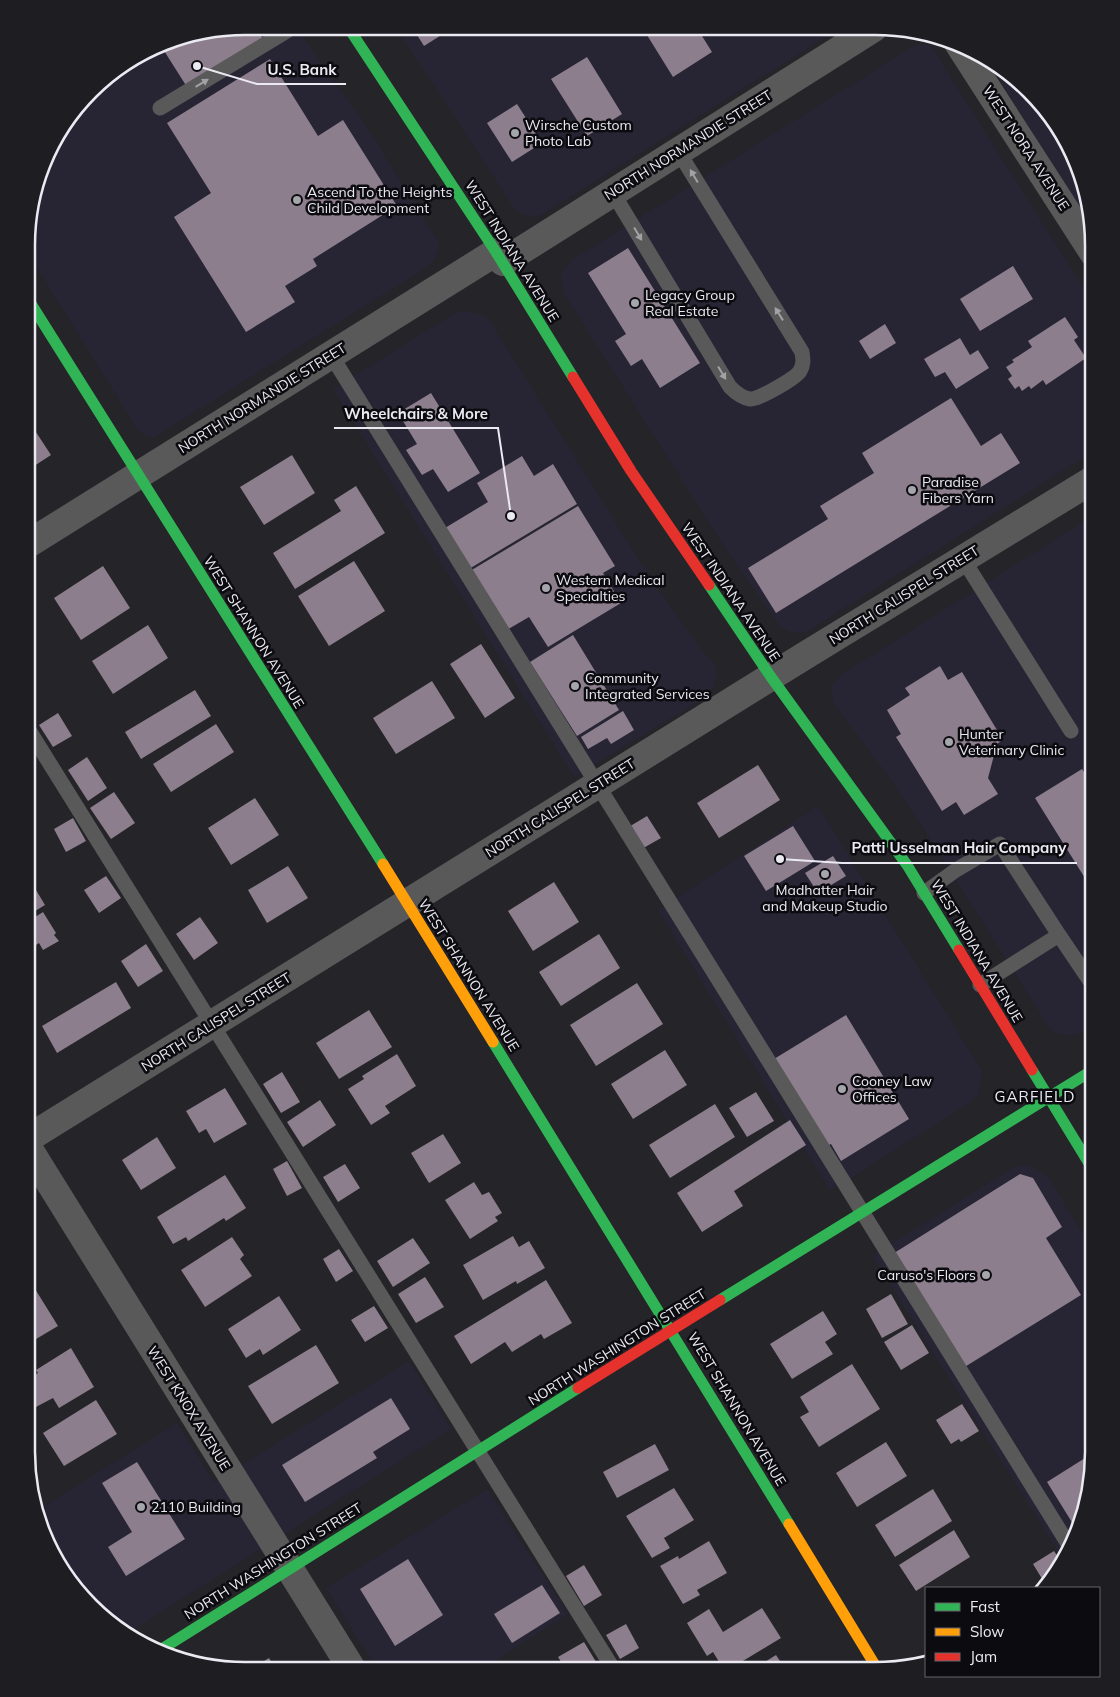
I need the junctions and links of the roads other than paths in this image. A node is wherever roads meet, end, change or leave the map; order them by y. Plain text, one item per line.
1 (280, 35) edge
2 (354, 35) edge
3 (863, 35) edge
4 (967, 56) edge
5 (160, 108) dead end
6 (678, 151) junction
7 (613, 193) junction
8 (1085, 240) edge
9 (500, 257) junction
10 (35, 310) edge
11 (331, 355) junction
12 (138, 476) junction
13 (1085, 484) edge
14 (35, 540) edge
15 (963, 559) junction
16 (771, 677) junction
17 (1071, 731) dead end
18 (35, 740) edge
19 (598, 785) junction
20 (924, 894) junction
21 (407, 903) junction
22 (1059, 935) junction
23 (1085, 974) edge
24 (980, 985) junction
25 (212, 1025) junction
26 (1085, 1075) edge
27 (1049, 1099) junction
28 (35, 1135) edge
29 (1085, 1157) edge
30 (35, 1159) edge
31 (862, 1212) junction
32 (671, 1330) junction
33 (478, 1451) junction
34 (1065, 1540) edge
35 (289, 1569) junction
36 (166, 1646) edge
37 (348, 1662) edge
38 (609, 1662) edge
39 (873, 1662) edge

5 -> 1 lane
2 - 9 main road, WEST INDIANA AVENUE
3 - 6 street, NORTH NORMANDIE STREET
4 - 8 street, WEST NORA AVENUE
6 - 7 street, NORTH NORMANDIE STREET
7 -> 6 lane
7 - 9 street, NORTH NORMANDIE STREET
9 - 11 street, NORTH NORMANDIE STREET
9 - 16 main road, WEST INDIANA AVENUE
10 - 12 main road, WEST SHANNON AVENUE
11 - 12 street, NORTH NORMANDIE STREET
11 - 19 lane
12 - 14 street, NORTH NORMANDIE STREET
12 - 21 main road, WEST SHANNON AVENUE
13 - 15 street, NORTH CALISPEL STREET
15 - 16 street, NORTH CALISPEL STREET
15 - 17 lane
16 - 19 street, NORTH CALISPEL STREET
16 - 20 main road, WEST INDIANA AVENUE
18 - 25 lane
19 - 21 street, NORTH CALISPEL STREET
19 - 31 lane
20 - 22 lane
20 - 24 main road, WEST INDIANA AVENUE
21 - 25 street, NORTH CALISPEL STREET
21 - 32 main road, WEST SHANNON AVENUE
22 - 23 lane
22 - 24 lane
24 - 27 main road, WEST INDIANA AVENUE
25 - 28 street, NORTH CALISPEL STREET
25 - 33 lane
26 - 27 main road, NORTH WASHINGTON STREET
27 - 29 main road, WEST INDIANA AVENUE
27 - 31 main road, NORTH WASHINGTON STREET
30 - 35 street, WEST KNOX AVENUE
31 - 32 main road, NORTH WASHINGTON STREET
31 - 34 lane
32 - 33 main road, NORTH WASHINGTON STREET
32 - 39 main road, WEST SHANNON AVENUE
33 - 35 main road, NORTH WASHINGTON STREET
33 - 38 lane
35 - 36 main road, NORTH WASHINGTON STREET
35 - 37 street, WEST KNOX AVENUE

